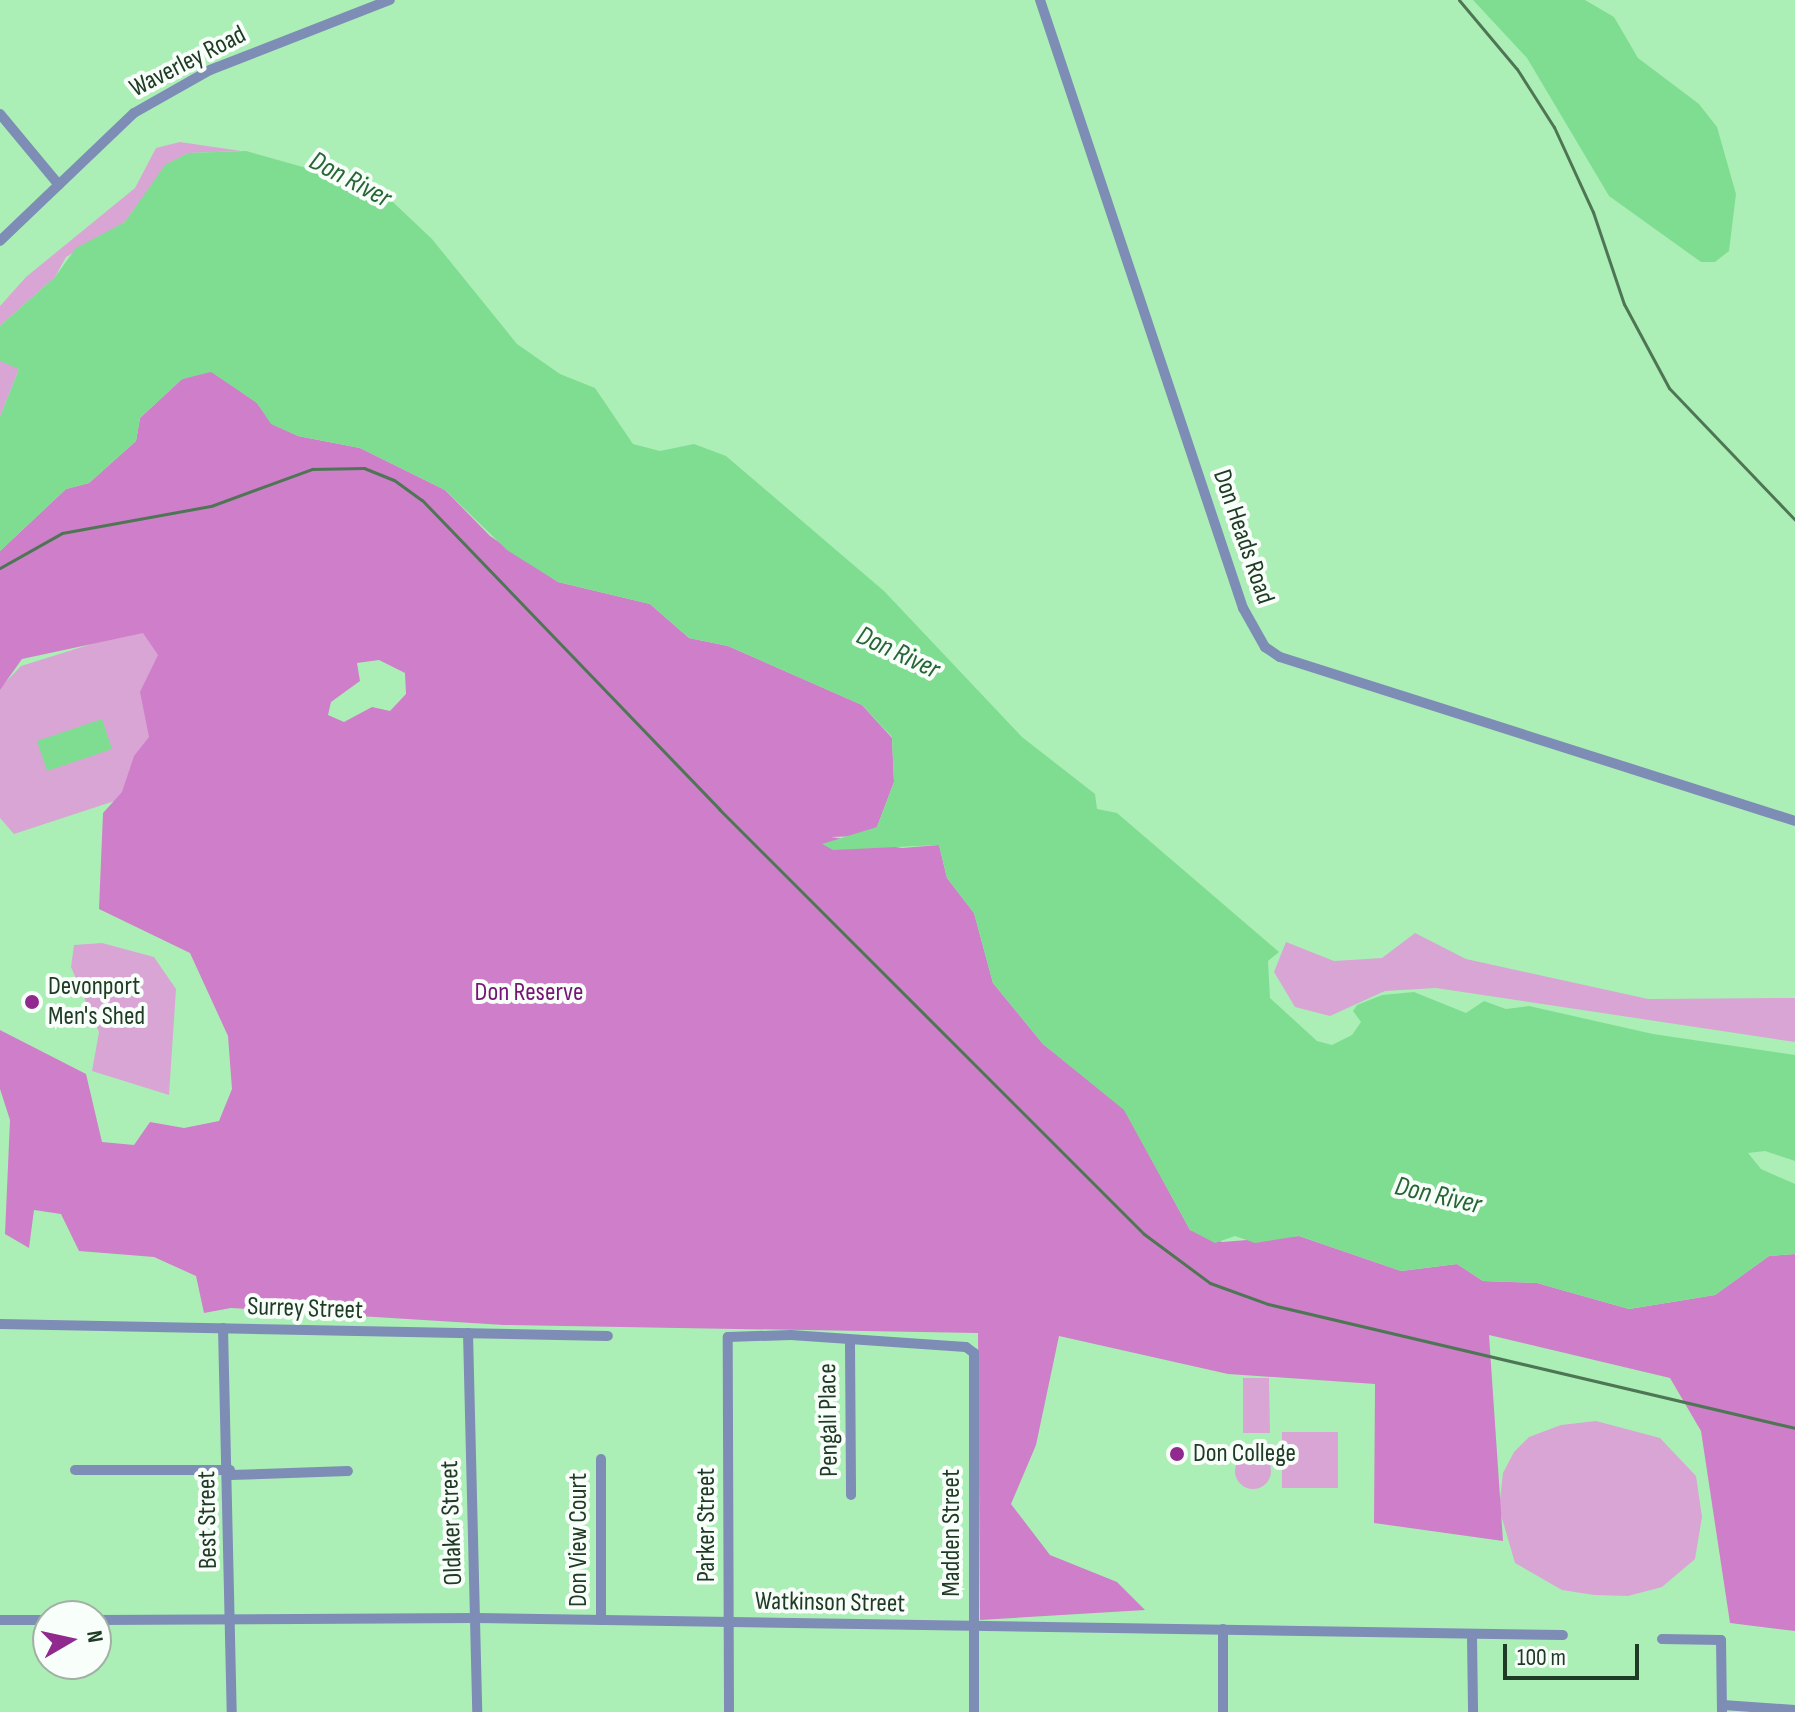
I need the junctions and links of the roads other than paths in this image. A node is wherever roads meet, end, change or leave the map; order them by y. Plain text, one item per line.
1 (390, 0) edge
2 (1040, 0) edge
3 (0, 114) edge
4 (59, 185) junction
5 (0, 241) edge
6 (1795, 821) edge
7 (0, 1324) edge
8 (223, 1328) junction
9 (468, 1333) junction
10 (608, 1336) dead end
11 (850, 1344) junction
12 (601, 1459) dead end
13 (75, 1470) dead end
14 (348, 1471) dead end
15 (230, 1473) junction
16 (851, 1495) dead end
17 (476, 1618) junction
18 (0, 1620) edge
19 (32, 1620) edge
20 (112, 1620) edge
21 (232, 1620) junction
22 (601, 1620) junction
23 (729, 1624) junction
24 (974, 1626) junction
25 (1223, 1629) junction
26 (1563, 1635) dead end
27 (1472, 1636) junction
28 (1662, 1639) dead end
29 (1722, 1708) edge
30 (1795, 1710) edge
31 (232, 1712) edge
32 (477, 1712) edge
33 (729, 1712) edge
34 (974, 1712) edge
35 (1223, 1712) edge
36 (1473, 1712) edge

1 - 4 street, Waverley Road
2 - 6 street, Don Heads Road
3 - 4 street
4 - 5 street, Waverley Road
7 - 8 street, Surrey Street
8 - 9 street, Surrey Street
8 - 15 street, Best Street
9 - 10 street, Surrey Street
9 - 17 street, Oldaker Street
11 - 16 street, Pengali Place
11 - 23 street, Parker Street
11 - 24 street, Madden Street
12 - 22 street, Don View Court
13 - 15 street
14 - 15 street
15 - 21 street, Best Street
17 - 21 street, Watkinson Street
17 - 22 street, Watkinson Street
17 - 32 street, Oldaker Street
18 - 19 street
20 - 21 street, Watkinson Street
21 - 31 street, Best Street
22 - 23 street, Watkinson Street
23 - 24 street, Watkinson Street
23 - 33 street, Parker Street
24 - 25 street, Watkinson Street
24 - 34 street, Madden Street
25 - 27 street, Watkinson Street
25 - 35 street
26 - 27 street, Watkinson Street
27 - 36 street
28 - 29 street
29 - 30 street

